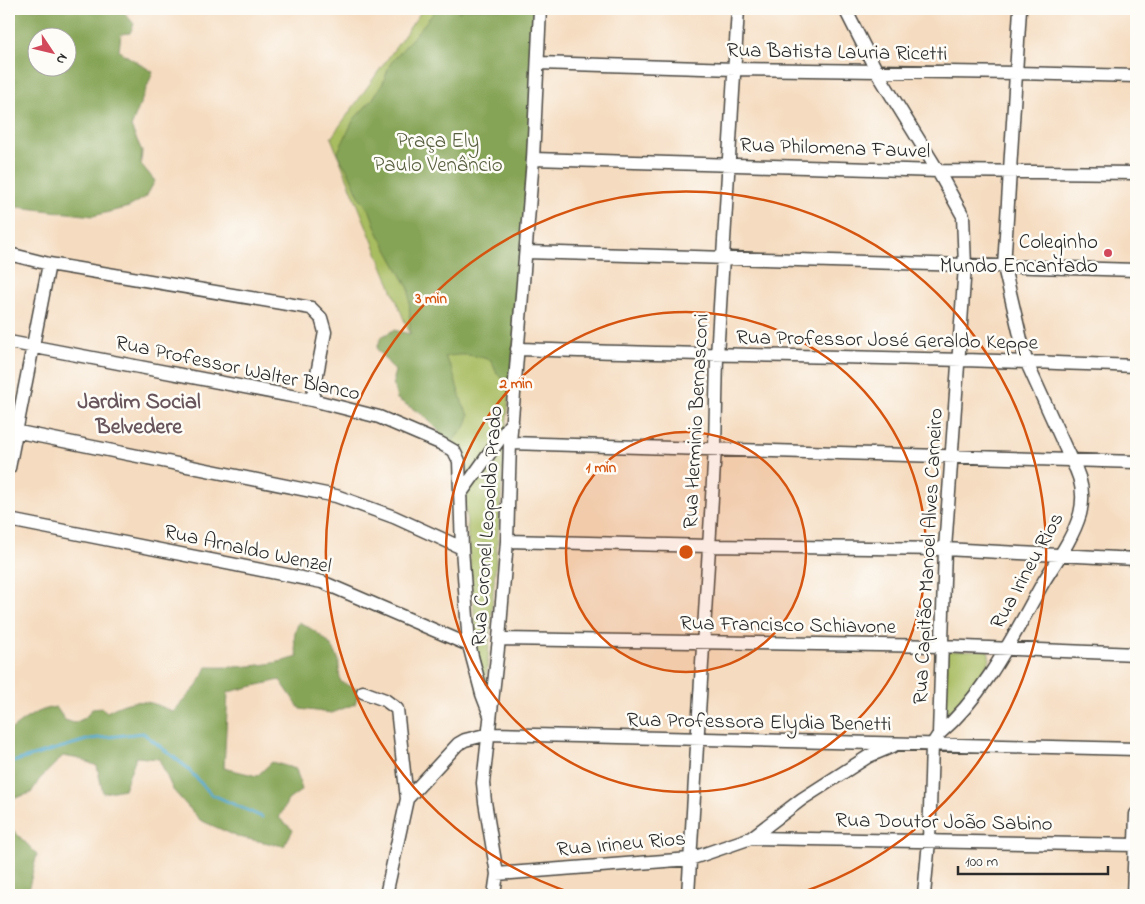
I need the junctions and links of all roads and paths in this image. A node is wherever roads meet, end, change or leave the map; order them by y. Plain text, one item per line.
1 (540, 9) edge
2 (738, 9) edge
3 (845, 9) edge
4 (1020, 9) edge
5 (538, 63) junction
6 (735, 69) junction
7 (877, 72) junction
8 (1017, 73) junction
9 (1136, 76) edge
10 (533, 159) junction
11 (729, 164) junction
12 (938, 171) junction
13 (1010, 172) junction
14 (1136, 173) edge
15 (526, 252) junction
16 (9, 254) edge
17 (723, 258) junction
18 (49, 264) junction
19 (966, 266) junction
20 (1004, 267) junction
21 (1136, 270) edge
22 (9, 342) edge
23 (32, 346) junction
24 (517, 349) junction
25 (717, 356) junction
26 (958, 360) junction
27 (1026, 361) junction
28 (1136, 366) edge
29 (312, 400) junction
30 (512, 422) junction
31 (12, 431) edge
32 (510, 443) junction
33 (715, 448) junction
34 (951, 456) junction
35 (1071, 460) junction
36 (1136, 462) edge
37 (9, 468) edge
38 (461, 494) junction
39 (9, 520) edge
40 (507, 541) junction
41 (709, 546) junction
42 (462, 548) junction
43 (945, 549) junction
44 (1059, 555) junction
45 (1136, 559) edge
46 (499, 639) junction
47 (702, 642) junction
48 (469, 645) junction
49 (941, 646) junction
50 (1006, 648) junction
51 (1136, 654) edge
52 (363, 692) dead end
53 (491, 718) junction
54 (490, 734) junction
55 (696, 739) junction
56 (936, 739) junction
57 (897, 744) junction
58 (1136, 749) edge
59 (407, 799) junction
60 (1136, 814) edge
61 (751, 838) junction
62 (929, 841) junction
63 (1135, 845) edge
64 (690, 860) junction
65 (497, 874) junction
66 (386, 895) edge
67 (494, 895) edge
68 (688, 895) edge
69 (924, 895) edge
70 (1133, 895) edge

1 - 5 street, Rua Coronel Leopoldo Prado
2 - 6 street, Rua Herminio Bernasconi
3 - 7 street
4 - 8 street
5 - 6 street, Rua Batista Lauria Ricetti
5 - 10 street, Rua Coronel Leopoldo Prado
6 - 7 street, Rua Batista Lauria Ricetti
6 - 11 street, Rua Herminio Bernasconi
7 - 8 street, Rua Batista Lauria Ricetti
7 - 12 street
8 - 9 street, Rua Batista Lauria Ricetti
8 - 13 street
10 - 11 street, Rua Philomena Fauvel
10 - 15 street, Rua Coronel Leopoldo Prado
11 - 12 street, Rua Philomena Fauvel
11 - 17 street, Rua Herminio Bernasconi
12 - 13 street, Rua Philomena Fauvel
12 - 19 street, Rua Capitão Manoel Alves Carneiro
13 - 14 street, Rua Philomena Fauvel
13 - 20 street
15 - 17 street
15 - 24 street, Rua Coronel Leopoldo Prado
16 - 18 street
17 - 19 street
17 - 25 street, Rua Herminio Bernasconi
18 - 23 street
18 - 29 street
19 - 20 street
19 - 26 street, Rua Capitão Manoel Alves Carneiro
20 - 21 street
20 - 27 street, Rua Irineu Rios
22 - 23 street, Rua Professor Walter Blanco
23 - 29 street, Rua Professor Walter Blanco
23 - 31 street
24 - 25 street, Rua Professor José Geraldo Keppe
24 - 30 street, Rua Coronel Leopoldo Prado
25 - 26 street, Rua Professor José Geraldo Keppe
25 - 33 street, Rua Herminio Bernasconi
26 - 27 street, Rua Professor José Geraldo Keppe
26 - 34 street, Rua Capitão Manoel Alves Carneiro
27 - 28 street, Rua Professor José Geraldo Keppe
27 - 35 street, Rua Irineu Rios
29 - 38 street, Rua Professor Walter Blanco
30 - 32 street, Rua Coronel Leopoldo Prado
30 - 38 street
31 - 37 street
31 - 42 street
32 - 33 street
32 - 40 street, Rua Coronel Leopoldo Prado
33 - 34 street
33 - 41 street, Rua Herminio Bernasconi
34 - 35 street
34 - 43 street, Rua Capitão Manoel Alves Carneiro
35 - 36 street
35 - 44 street, Rua Irineu Rios
38 - 42 street
39 - 48 street, Rua Arnaldo Wenzel
40 - 41 street
40 - 46 street, Rua Coronel Leopoldo Prado
41 - 43 street
41 - 47 street, Rua Herminio Bernasconi
42 - 48 street
43 - 44 street
43 - 49 street, Rua Capitão Manoel Alves Carneiro
44 - 45 street
44 - 50 street, Rua Irineu Rios
46 - 47 street, Rua Francisco Schiavone
46 - 53 street, Rua Coronel Leopoldo Prado
47 - 49 street, Rua Francisco Schiavone
47 - 55 street, Rua Herminio Bernasconi
48 - 53 street
49 - 50 street, Rua Francisco Schiavone
49 - 56 street, Rua Capitão Manoel Alves Carneiro
50 - 51 street, Rua Francisco Schiavone
50 - 56 street, Rua Irineu Rios
52 - 59 street
53 - 54 street, Rua Coronel Leopoldo Prado
54 - 55 street, Rua Professora Elydia Benetti
54 - 59 street, Rua Professora Elydia Benetti
54 - 65 street, Rua Coronel Leopoldo Prado
55 - 57 street, Rua Professora Elydia Benetti
55 - 64 street, Rua Herminio Bernasconi
56 - 57 street, Rua Professora Elydia Benetti
56 - 58 street, Rua Professora Elydia Benetti
56 - 62 street, Rua Capitão Manoel Alves Carneiro
57 - 61 street, Rua Irineu Rios
59 - 66 street
60 - 63 street
61 - 62 street, Rua Doutor João Sabino
61 - 64 street, Rua Irineu Rios
62 - 63 street, Rua Doutor João Sabino
62 - 69 street, Rua Capitão Manoel Alves Carneiro
63 - 70 street
64 - 65 street, Rua Irineu Rios
64 - 68 street, Rua Herminio Bernasconi
65 - 67 street, Rua Coronel Leopoldo Prado

